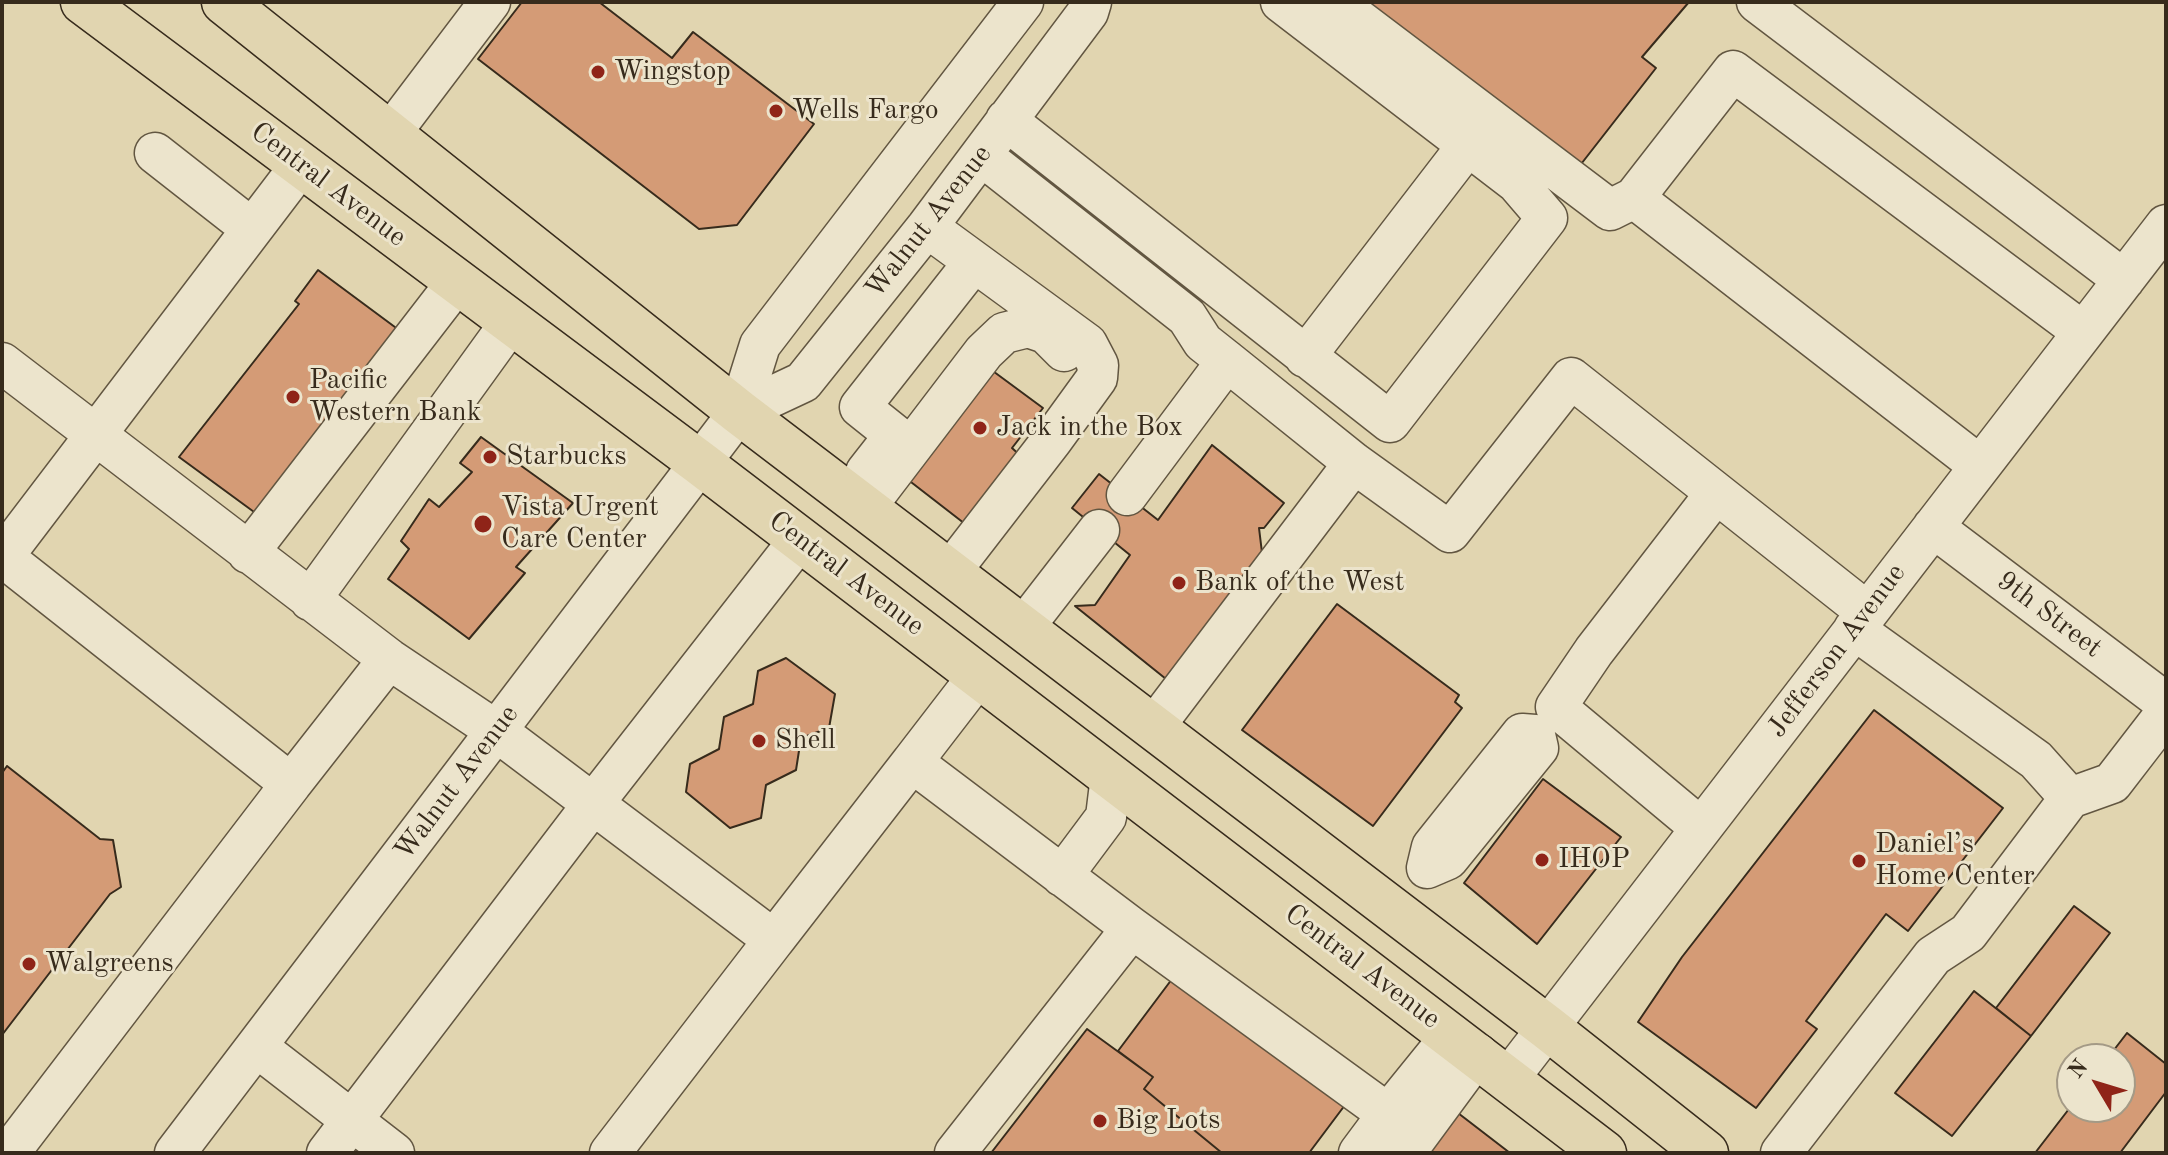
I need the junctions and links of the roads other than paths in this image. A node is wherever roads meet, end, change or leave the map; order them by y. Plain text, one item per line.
1 (83, 2) edge
2 (224, 2) edge
3 (490, 2) edge
4 (1023, 2) edge
5 (1091, 2) edge
6 (1281, 2) edge
7 (1335, 2) edge
8 (1757, 2) edge
9 (1006, 120) junction
10 (390, 134) junction
11 (1468, 145) junction
12 (155, 153) dead end
13 (981, 155) junction
14 (301, 165) junction
15 (1634, 198) junction
16 (2166, 225) edge
17 (927, 227) junction
18 (252, 229) junction
19 (968, 269) junction
20 (2124, 280) junction
21 (457, 282) junction
22 (511, 322) junction
23 (2083, 332) junction
24 (999, 338) junction
25 (1305, 357) junction
26 (1227, 361) junction
27 (2, 363) edge
28 (1087, 392) junction
29 (739, 412) junction
30 (95, 436) junction
31 (700, 463) junction
32 (1354, 463) junction
33 (1980, 466) junction
34 (1716, 493) junction
35 (1127, 495) dead end
36 (856, 502) junction
37 (1933, 527) junction
38 (1099, 530) dead end
39 (800, 539) junction
40 (248, 553) junction
41 (2, 558) edge
42 (950, 572) junction
43 (310, 600) junction
44 (1860, 621) junction
45 (1023, 628) junction
46 (389, 659) junction
47 (979, 675) junction
48 (2166, 703) edge
49 (2166, 713) edge
50 (1546, 721) junction
51 (1153, 728) junction
52 (495, 730) junction
53 (912, 762) junction
54 (1111, 776) junction
55 (291, 784) junction
56 (2070, 798) junction
57 (593, 804) junction
58 (1701, 828) junction
59 (1336, 867) junction
60 (1062, 876) junction
61 (1394, 911) junction
62 (1132, 928) junction
63 (774, 940) junction
64 (1548, 1028) junction
65 (257, 1047) junction
66 (1480, 1056) junction
67 (1388, 1114) junction
68 (352, 1120) junction
69 (2, 1147) edge
70 (175, 1153) edge
71 (327, 1153) edge
72 (394, 1153) edge
73 (610, 1153) edge
74 (955, 1153) edge
75 (1359, 1153) edge
76 (1405, 1153) edge
77 (1604, 1153) edge
78 (1706, 1153) edge
79 (1781, 1153) edge

1 - 14 main road, Central Avenue
2 - 10 main road
3 - 10 street
4 - 29 street, Walnut Avenue
5 - 9 street, Walnut Avenue
6 - 11 street
7 - 15 street
8 - 20 street
9 - 13 street, Walnut Avenue
9 - 25 street
10 - 29 main road
11 - 25 street
11 - 25 street
12 - 18 street
13 - 17 street, Walnut Avenue
13 - 26 street
14 - 18 street
14 - 21 main road, Central Avenue
15 - 23 street
15 - 33 street
16 - 20 street, Jefferson Avenue
17 - 19 street
17 - 29 street, Walnut Avenue
18 - 30 street
19 - 24 street
19 - 28 street
19 - 36 street
20 - 23 street, Jefferson Avenue
21 - 22 main road, Central Avenue
21 - 40 street
22 - 31 main road, Central Avenue
22 - 43 street
23 - 33 street, Jefferson Avenue
24 - 28 street
24 - 36 street
26 - 32 street
26 - 35 street
27 - 30 street
28 - 42 street
29 - 31 street, Walnut Avenue
29 - 36 main road
30 - 40 street
30 - 41 street
31 - 39 main road, Central Avenue
31 - 52 street, Walnut Avenue
32 - 34 street
32 - 51 street
33 - 37 street, Jefferson Avenue
34 - 44 street
34 - 50 street
36 - 42 main road
37 - 44 street, Jefferson Avenue
37 - 48 street, 9th Street
38 - 45 street
39 - 47 main road, Central Avenue
39 - 57 street
40 - 43 street
41 - 55 street
42 - 45 main road
43 - 46 street
44 - 56 street
44 - 58 street, Jefferson Avenue
45 - 51 main road
46 - 52 street
46 - 55 street
47 - 53 street
47 - 54 main road, Central Avenue
49 - 56 street
50 - 58 street
50 - 61 street
51 - 59 main road
52 - 57 street
52 - 65 street, Walnut Avenue
53 - 60 street
53 - 63 street
54 - 59 main road
54 - 60 street
54 - 66 main road, Central Avenue
55 - 69 street
56 - 79 street
57 - 63 street
57 - 68 street
58 - 64 street, Jefferson Avenue
59 - 61 main road
60 - 62 street
61 - 64 main road
62 - 67 street
62 - 74 street
63 - 73 street
64 - 66 street, Jefferson Avenue
64 - 78 main road
65 - 68 street
65 - 70 street, Walnut Avenue
66 - 67 street
66 - 76 street
66 - 77 main road, Central Avenue
67 - 75 street
68 - 71 street
68 - 72 street

